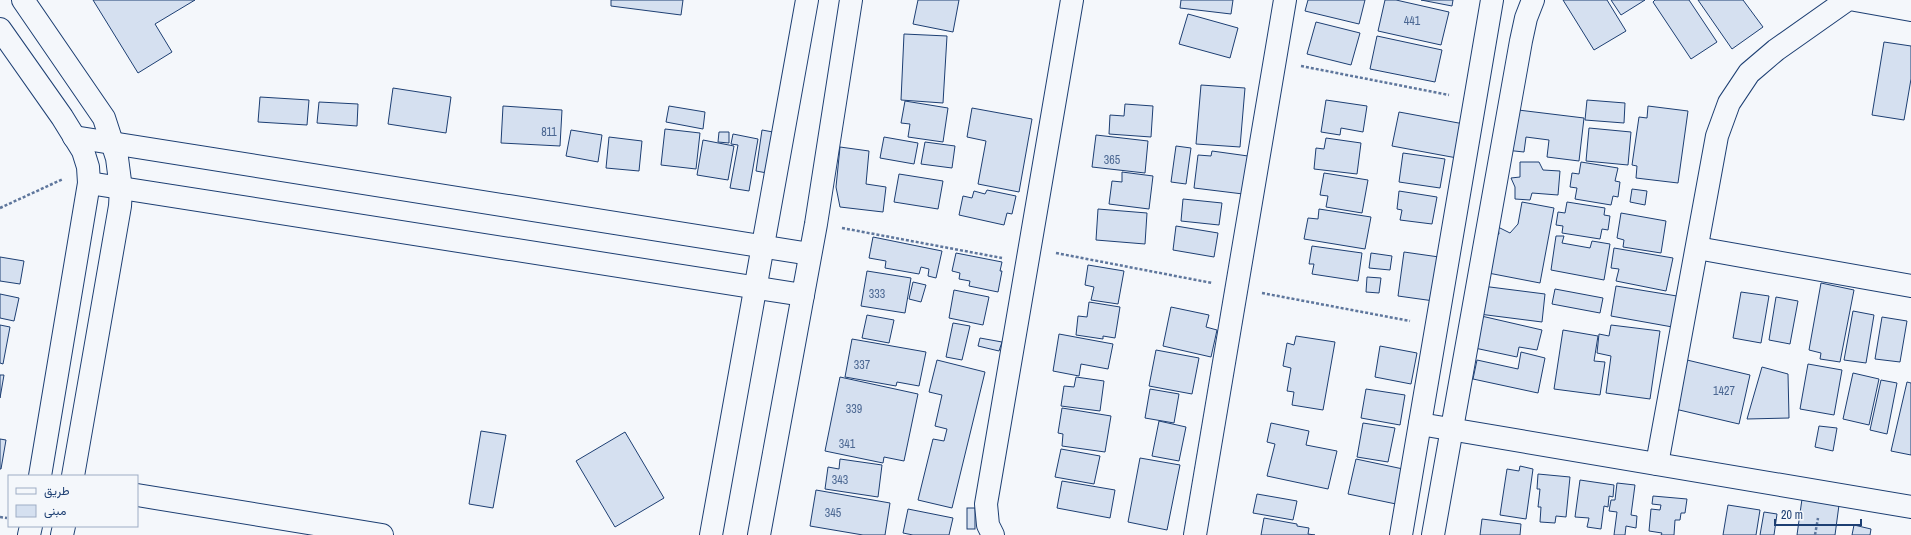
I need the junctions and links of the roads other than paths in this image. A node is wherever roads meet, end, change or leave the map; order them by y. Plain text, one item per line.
1 (23, 0) edge
2 (807, 0) edge
3 (851, 0) edge
4 (1072, 0) edge
5 (1285, 0) edge
6 (1492, 0) edge
7 (1533, 0) edge
8 (1847, 0) edge
9 (1855, 0) edge
10 (1911, 10) edge
11 (0, 28) edge
12 (74, 137) junction
13 (114, 144) junction
14 (88, 175) junction
15 (121, 189) junction
16 (763, 246) junction
17 (1697, 248) junction
18 (810, 254) junction
19 (1911, 286) edge
20 (755, 287) junction
21 (803, 295) junction
22 (1420, 424) junction
23 (1452, 429) junction
24 (1657, 464) junction
25 (40, 475) edge
26 (73, 475) edge
27 (138, 495) edge
28 (1911, 507) edge
29 (382, 535) edge
30 (711, 535) edge
31 (759, 535) edge
32 (993, 535) edge
33 (1195, 535) edge
34 (1400, 535) edge
35 (1433, 535) edge

1 - 13 street
2 - 16 street
3 - 18 street
4 - 32 street
5 - 33 street
6 - 22 street
7 - 23 street
8 - 17 street
9 - 10 street
11 - 12 street
12 - 13 street
12 - 14 street
13 - 15 street
13 - 16 street
14 - 15 street
14 - 25 street
15 - 20 street
15 - 26 street
16 - 18 street
16 - 20 street
17 - 19 street
17 - 24 street
18 - 21 street
20 - 21 street
20 - 30 street
21 - 31 street
22 - 23 street
22 - 34 street
23 - 24 street
23 - 35 street
24 - 28 street
27 - 29 street

